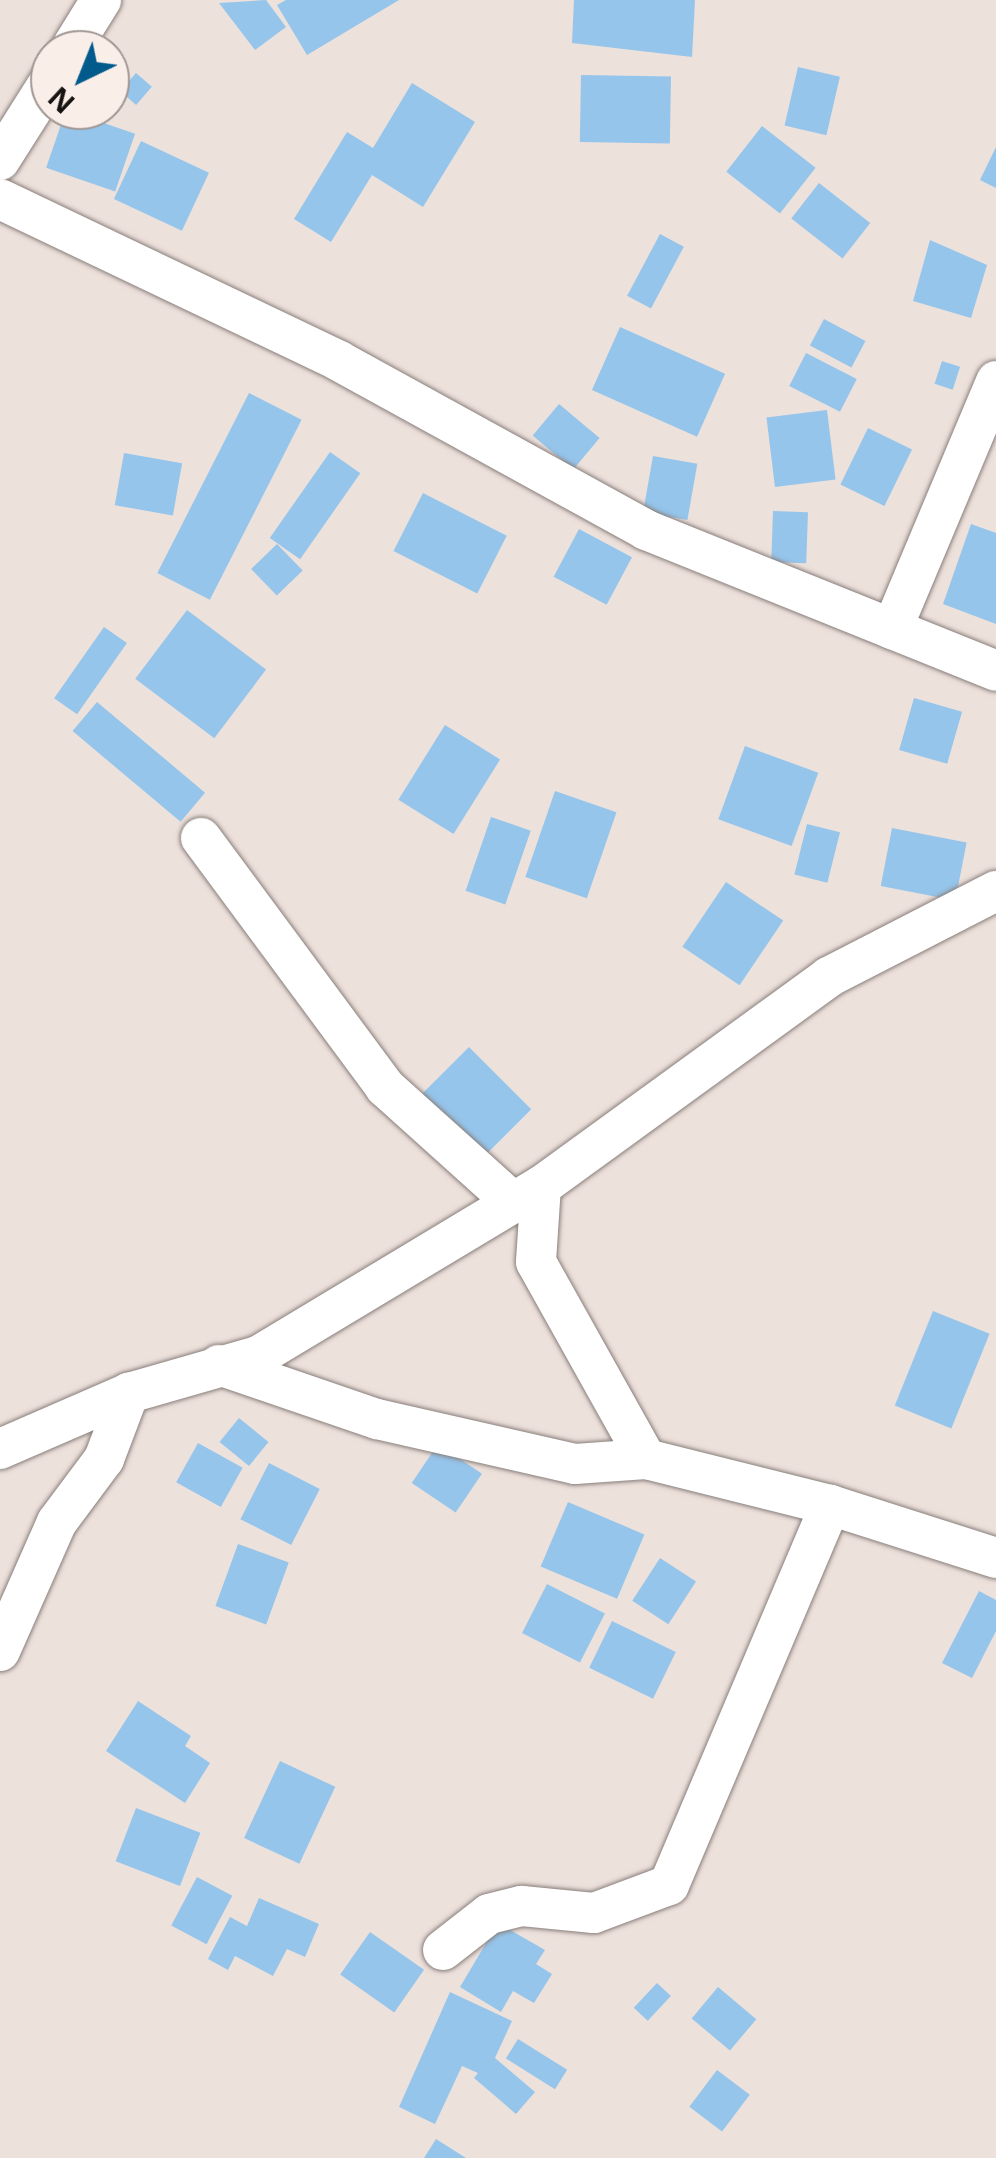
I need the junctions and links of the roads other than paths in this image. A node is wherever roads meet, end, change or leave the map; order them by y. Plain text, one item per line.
1 (101, 0) edge
2 (82, 30) edge
3 (30, 113) edge
4 (0, 160) edge
5 (0, 199) edge
6 (996, 381) edge
7 (892, 629) junction
8 (996, 671) edge
9 (201, 838) dead end
10 (996, 891) edge
11 (527, 1194) junction
12 (217, 1364) junction
13 (129, 1393) junction
14 (0, 1449) edge
15 (646, 1459) junction
16 (830, 1505) junction
17 (996, 1558) edge
18 (4, 1624) edge
19 (443, 1950) dead end

1 - 2 street
3 - 4 street
5 - 7 street
6 - 7 street
7 - 8 street
9 - 11 street
10 - 11 street
11 - 12 street
11 - 15 street
12 - 13 street
12 - 15 street
13 - 14 street
13 - 18 street
15 - 16 street
16 - 17 street
16 - 19 street

